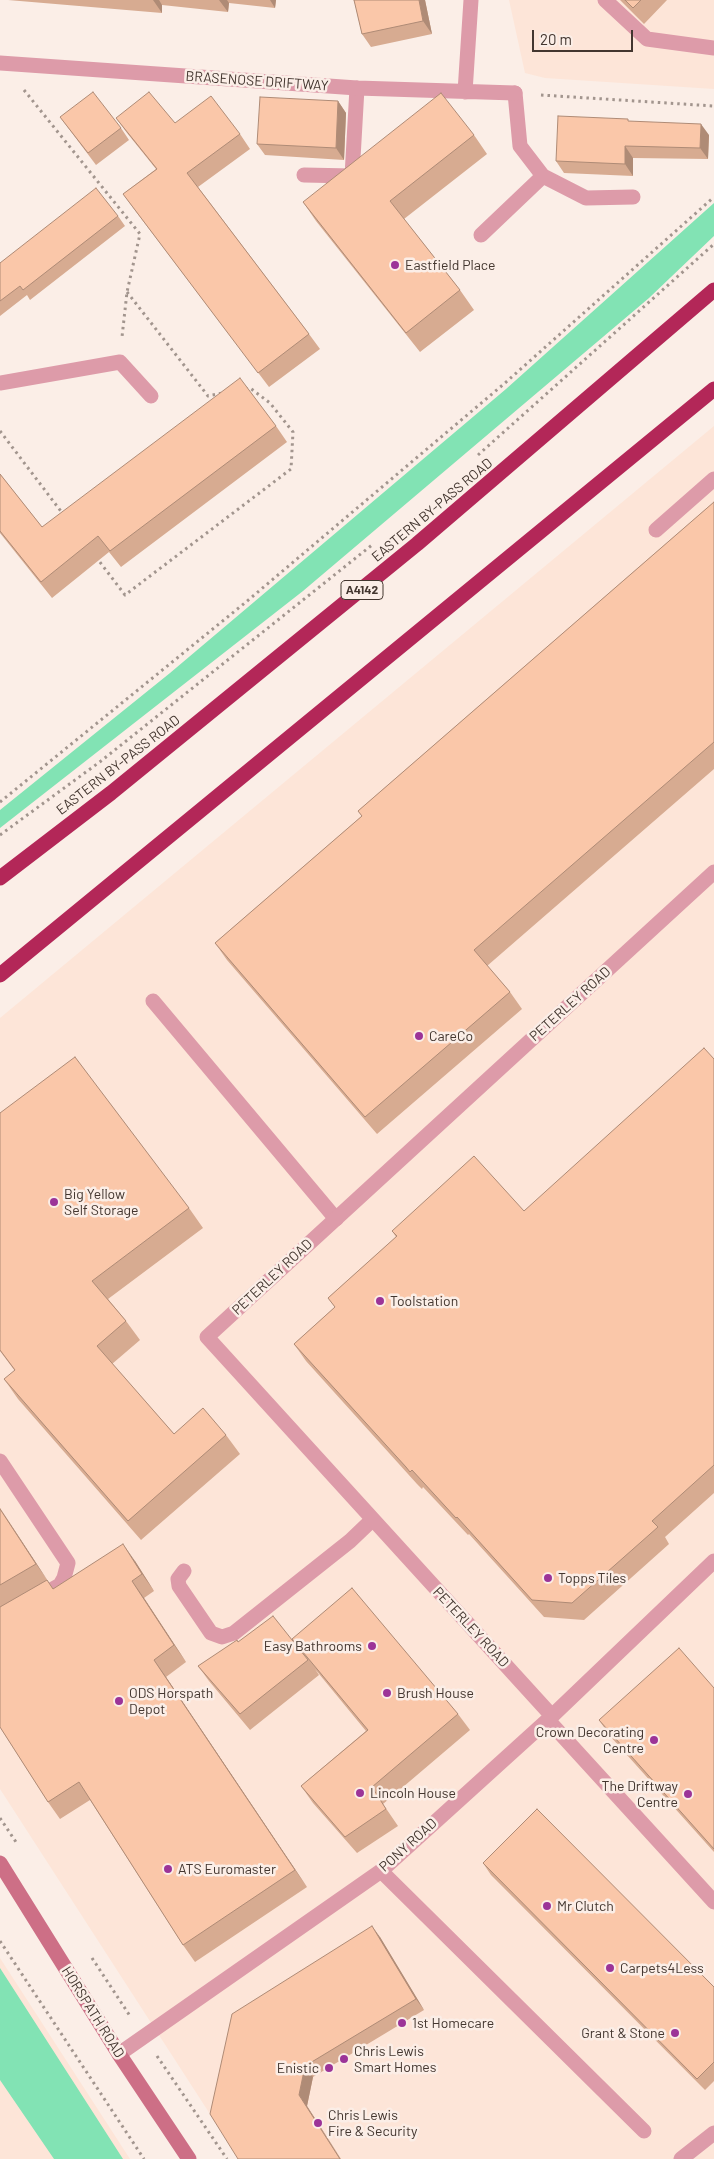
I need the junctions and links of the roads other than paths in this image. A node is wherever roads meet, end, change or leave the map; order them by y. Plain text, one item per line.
1 (471, 0) edge
2 (605, 0) edge
3 (714, 48) edge
4 (1, 63) edge
5 (357, 88) junction
6 (465, 92) junction
7 (304, 175) dead end
8 (542, 176) junction
9 (633, 197) dead end
10 (481, 235) dead end
11 (714, 290) edge
12 (0, 383) edge
13 (714, 389) edge
14 (152, 396) dead end
15 (714, 479) edge
16 (656, 530) dead end
17 (714, 872) edge
18 (0, 878) edge
19 (0, 975) edge
20 (153, 1001) dead end
21 (336, 1218) junction
22 (0, 1461) edge
23 (372, 1520) junction
24 (714, 1561) edge
25 (184, 1571) dead end
26 (26, 1605) edge
27 (550, 1718) junction
28 (0, 1862) edge
29 (381, 1870) junction
30 (714, 1902) edge
31 (119, 2054) junction
32 (644, 2131) dead end
33 (714, 2133) edge
34 (188, 2159) edge
35 (681, 2159) edge

1 - 6 street
2 - 3 street
4 - 5 street, BRASENOSE DRIFTWAY
5 - 6 street, BRASENOSE DRIFTWAY
5 - 7 street
6 - 8 street, BRASENOSE DRIFTWAY
8 - 9 street
8 - 10 street
11 - 18 highway, EASTERN BY-PASS ROAD / A4142
12 - 14 street
13 - 19 highway
15 - 16 street
17 - 21 street, PETERLEY ROAD
20 - 21 street
21 - 23 street, PETERLEY ROAD
22 - 26 street
23 - 25 street
23 - 27 street, PETERLEY ROAD
24 - 27 street, PONY ROAD
27 - 29 street, PONY ROAD
27 - 30 street, PETERLEY ROAD
28 - 31 street, HORSPATH ROAD
29 - 31 street, PONY ROAD
29 - 32 street
31 - 34 street, HORSPATH ROAD
33 - 35 street

